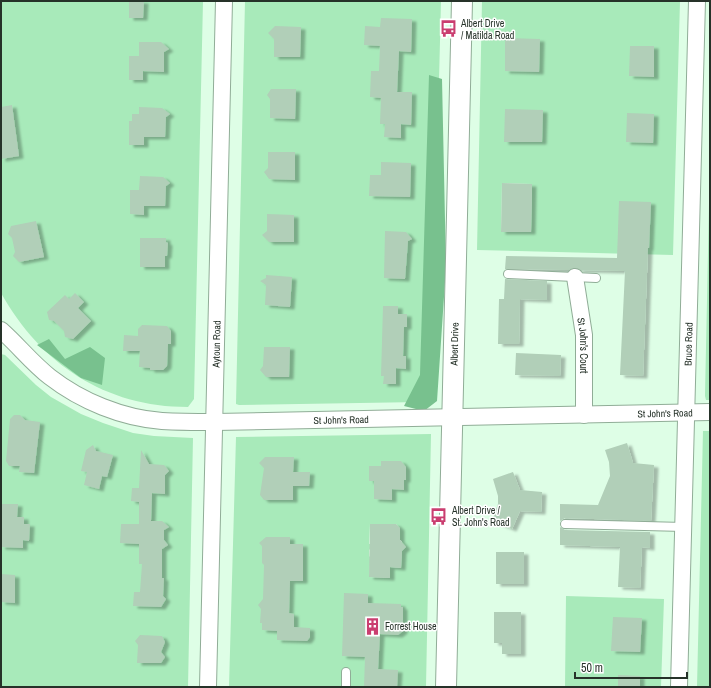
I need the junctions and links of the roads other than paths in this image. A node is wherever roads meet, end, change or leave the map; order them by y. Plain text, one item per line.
1 (224, 1) edge
2 (462, 1) edge
3 (697, 1) edge
4 (508, 274) dead end
5 (575, 277) junction
6 (596, 278) dead end
7 (1, 330) edge
8 (710, 412) edge
9 (687, 413) junction
10 (584, 415) junction
11 (452, 418) junction
12 (215, 422) junction
13 (565, 524) dead end
14 (684, 527) junction
15 (346, 672) dead end
16 (208, 687) edge
17 (346, 687) edge
18 (446, 687) edge
19 (679, 687) edge

1 - 12 street, Aytoun Road
2 - 11 street, Albert Drive
3 - 9 street, Bruce Road
4 - 5 lane
5 - 6 lane
5 - 10 street, St John's Court
7 - 12 street, St John's Road
8 - 9 street, St John's Road
9 - 10 street, St John's Road
9 - 14 street, Bruce Road
10 - 11 street, St John's Road
11 - 12 street, St John's Road
11 - 18 street, Albert Drive
12 - 16 street, Aytoun Road
13 - 14 lane
14 - 19 street, Bruce Road
15 - 17 lane

